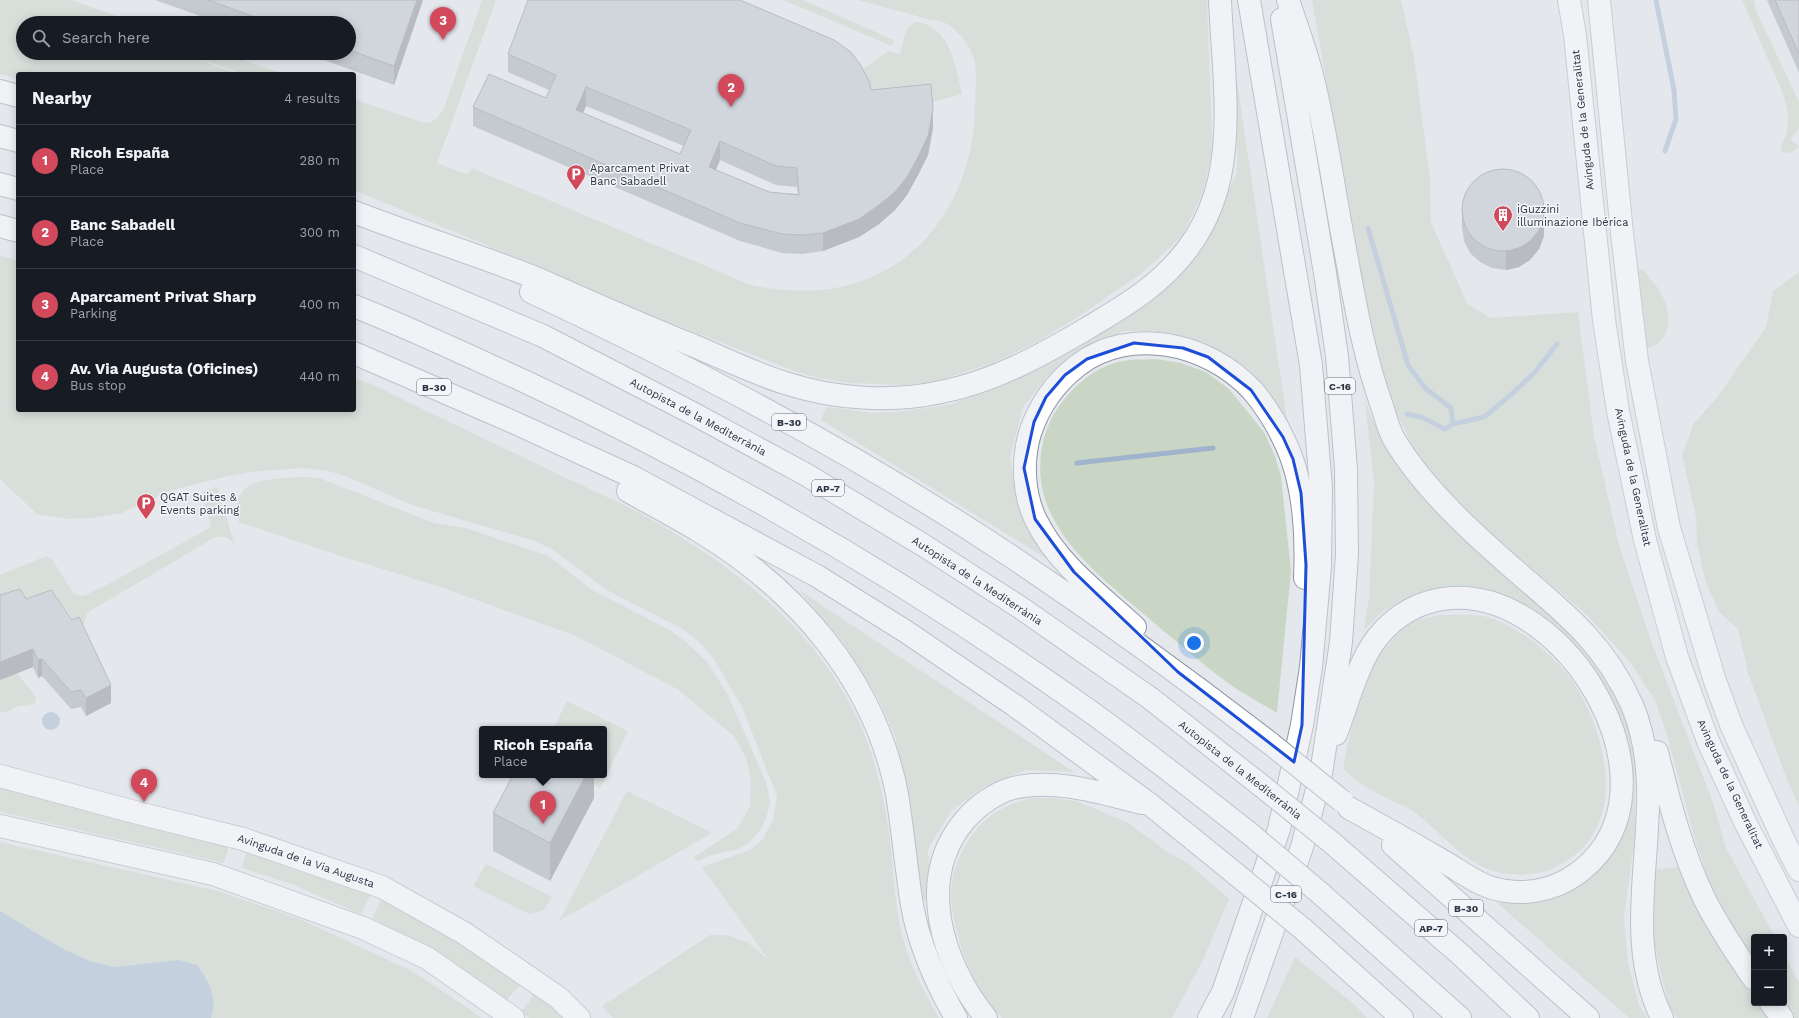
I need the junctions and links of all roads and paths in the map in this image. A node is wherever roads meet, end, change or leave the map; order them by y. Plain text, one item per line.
1 (1220, 0) edge
2 (1249, 0) edge
3 (1280, 0) edge
4 (1288, 0) edge
5 (1569, 0) edge
6 (1600, 0) edge
7 (0, 91) edge
8 (16, 95) edge
9 (0, 136) edge
10 (16, 140) edge
11 (0, 184) edge
12 (16, 188) edge
13 (364, 215) edge
14 (0, 226) edge
15 (16, 230) edge
16 (356, 257) edge
17 (356, 307) edge
18 (356, 354) edge
19 (513, 422) junction
20 (1578, 625) junction
21 (1178, 672) junction
22 (1302, 725) junction
23 (1321, 774) junction
24 (0, 776) edge
25 (1345, 805) junction
26 (1152, 806) junction
27 (0, 826) edge
28 (1799, 870) edge
29 (1799, 926) edge
30 (1751, 974) edge
31 (1223, 992) junction
32 (1773, 1006) edge
33 (1242, 1016) edge
34 (513, 1018) edge
35 (579, 1018) edge
36 (956, 1018) edge
37 (986, 1018) edge
38 (1198, 1018) edge
39 (1209, 1018) edge
40 (1402, 1018) edge
41 (1460, 1018) edge
42 (1528, 1018) edge
43 (1588, 1018) edge
44 (1662, 1018) edge
45 (1782, 1018) edge

1 - 13 main road
2 - 22 main road, C-16
3 - 23 main road, C-16
4 - 20 main road
5 - 29 main road, Avinguda de la Generalitat
6 - 28 main road
7 - 8 main road
9 - 10 main road
11 - 12 main road
13 - 21 main road, B-30
14 - 15 main road
16 - 42 main road, Autopista de la Mediterrània / AP-7, bridge
17 - 41 main road, bridge
18 - 19 main road, B-30
19 - 26 main road, B-30
19 - 36 main road
20 - 30 main road
20 - 44 main road
21 - 22 main road
21 - 25 main road, B-30, bridge
22 - 31 main road, C-16
23 - 25 main road
23 - 33 main road, C-16
24 - 35 main road, Avinguda de la Via Augusta
25 - 43 main road, B-30
26 - 37 main road
26 - 40 main road, B-30, bridge
27 - 34 main road
31 - 38 main road
31 - 39 main road, C-16
32 - 45 main road

